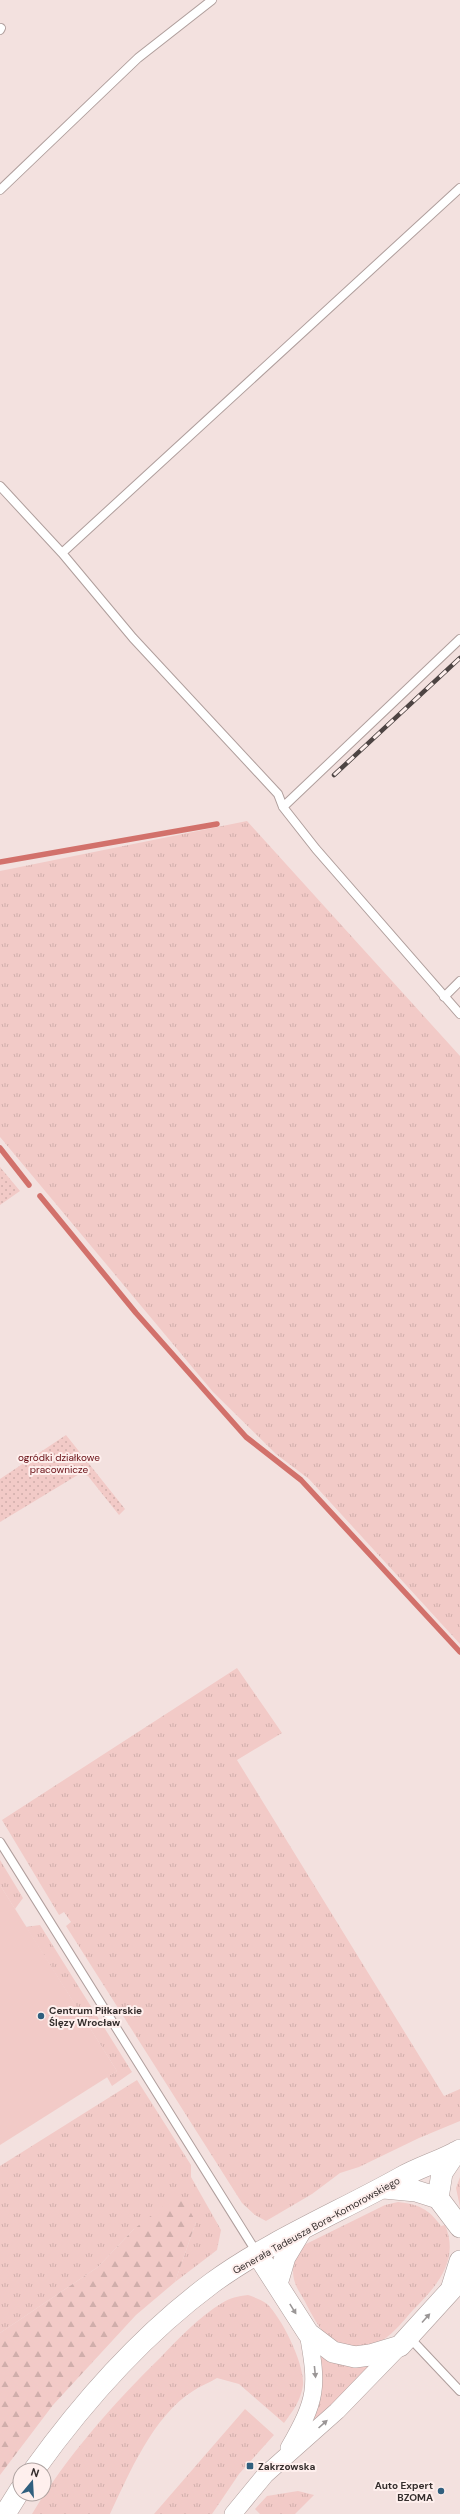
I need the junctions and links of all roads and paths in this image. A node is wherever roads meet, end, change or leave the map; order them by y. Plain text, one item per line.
1 (212, 0) edge
2 (460, 188) edge
3 (0, 190) edge
4 (0, 486) edge
5 (62, 553) junction
6 (460, 638) edge
7 (283, 806) junction
8 (460, 981) edge
9 (444, 997) junction
10 (460, 1014) edge
11 (0, 1842) edge
12 (458, 2151) edge
13 (384, 2188) junction
14 (438, 2198) junction
15 (460, 2227) edge
16 (302, 2230) junction
17 (258, 2255) junction
18 (460, 2261) edge
19 (277, 2284) junction
20 (455, 2286) edge
21 (308, 2334) junction
22 (404, 2341) junction
23 (460, 2391) edge
24 (282, 2459) junction
25 (40, 2462) edge
26 (12, 2502) edge
27 (5, 2514) edge
28 (232, 2514) edge

1 - 3 lane
2 - 5 lane
4 - 5 lane
5 - 7 lane
6 - 7 lane
7 - 9 lane
8 - 9 lane
9 - 10 lane
11 - 17 lane
12 - 13 street, Generała Tadeusza Bora-Komorowskiego
12 - 14 street
13 - 14 street
13 - 16 street, Generała Tadeusza Bora-Komorowskiego
14 - 15 street
16 - 17 street, Generała Tadeusza Bora-Komorowskiego
16 - 19 street
17 - 19 street
17 - 25 street, Generała Tadeusza Bora-Komorowskiego
18 - 20 street
19 -> 21 street
22 -> 20 street
21 - 22 street
21 -> 24 street
22 - 23 lane
24 -> 22 street
24 - 28 street
26 - 27 street

